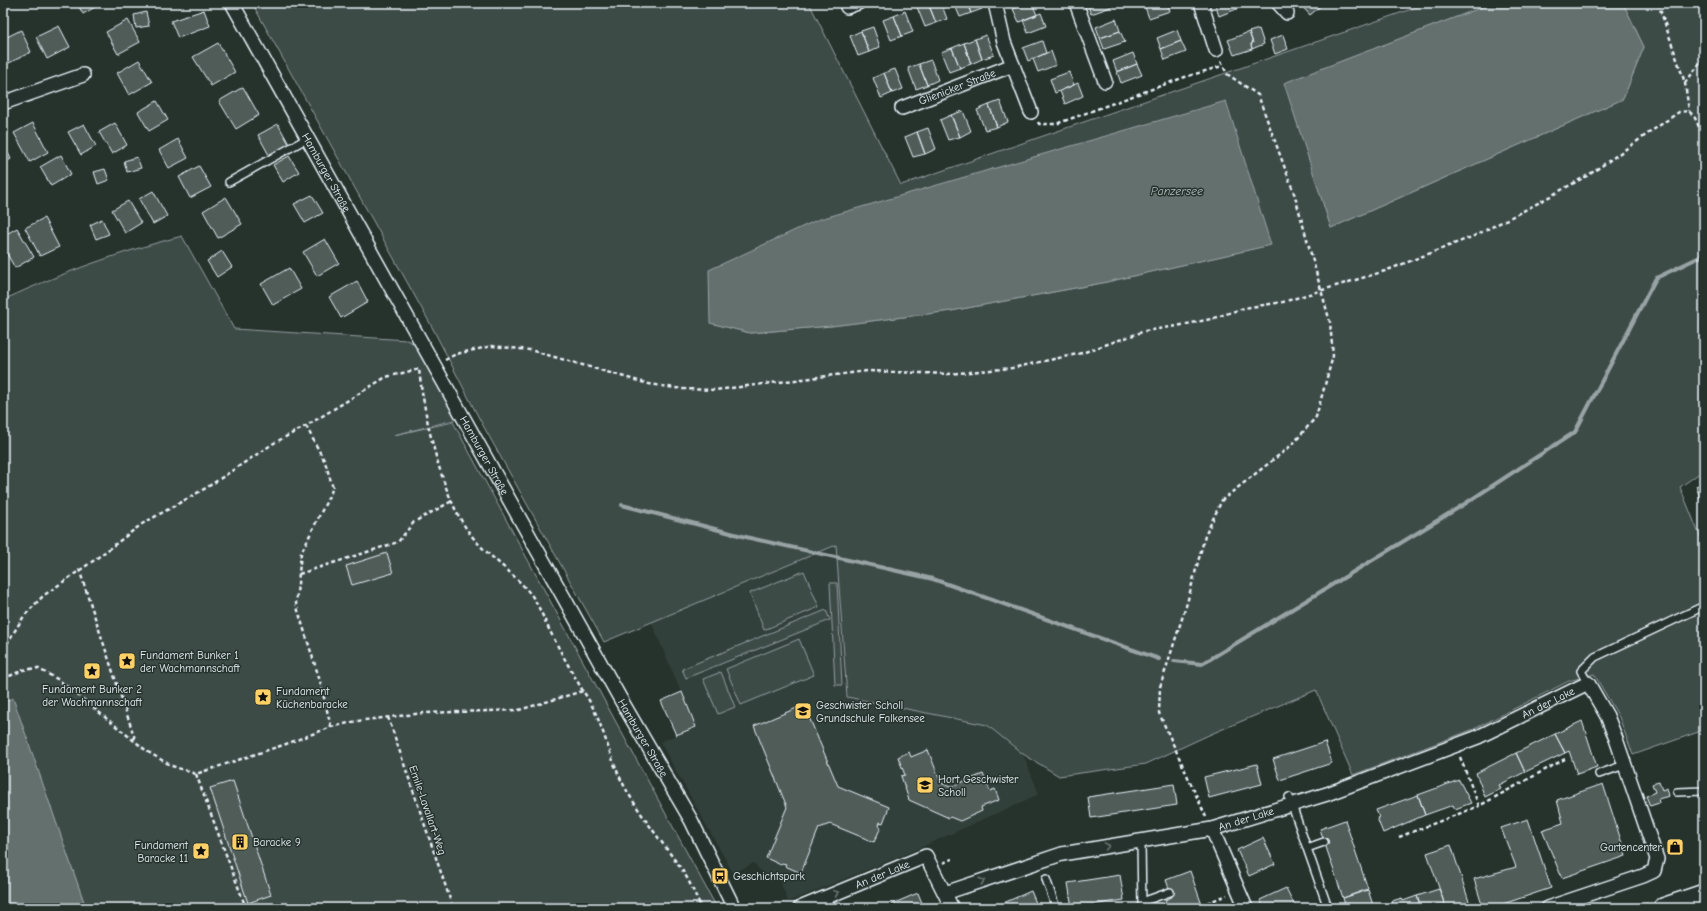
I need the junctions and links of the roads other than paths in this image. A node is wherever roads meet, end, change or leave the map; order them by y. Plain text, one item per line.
1 (232, 3) edge
2 (995, 3) edge
3 (1076, 3) edge
4 (1201, 3) edge
5 (1278, 3) edge
6 (1287, 13) dead end
7 (1216, 50) road end
8 (1013, 65) junction
9 (83, 75) dead end
10 (1105, 81) dead end
11 (3, 103) edge
12 (902, 108) dead end
13 (1031, 112) road end
14 (308, 138) junction
15 (228, 182) dead end
16 (1704, 606) edge
17 (1588, 683) junction
18 (1624, 765) junction
19 (1599, 774) dead end
20 (1704, 791) edge
21 (1677, 792) dead end
22 (1291, 801) junction
23 (1212, 829) junction
24 (1141, 841) junction
25 (1324, 842) dead end
26 (1307, 848) junction
27 (1046, 879) dead end
28 (1170, 892) dead end
29 (945, 893) junction
30 (1704, 894) edge
31 (1142, 905) edge
32 (1657, 906) edge
33 (734, 908) edge
34 (800, 908) edge
35 (952, 908) edge
36 (1056, 908) edge
37 (1246, 908) edge
38 (1328, 908) edge
39 (1547, 908) edge

1 - 14 street, Hamburger Straße
2 - 8 street
3 - 10 street
4 - 7 street
5 - 6 street
8 - 12 street, Glienicker Straße
8 - 13 street
9 - 11 street
14 - 15 lane
14 - 33 street, Hamburger Straße
16 - 17 lane
17 - 18 street, An der Lake
17 - 22 street, An der Lake
18 - 19 lane
18 - 39 street, An der Lake
20 - 21 lane
22 - 23 street, An der Lake
22 - 26 lane
23 - 24 street, An der Lake
23 - 37 street, An der Lake
29 -> 24 street, An der Lake
24 - 31 lane
25 - 26 lane
26 - 38 lane
27 - 36 lane
28 - 31 lane
34 -> 29 street, An der Lake
29 - 35 street, An der Lake
30 - 32 main road

